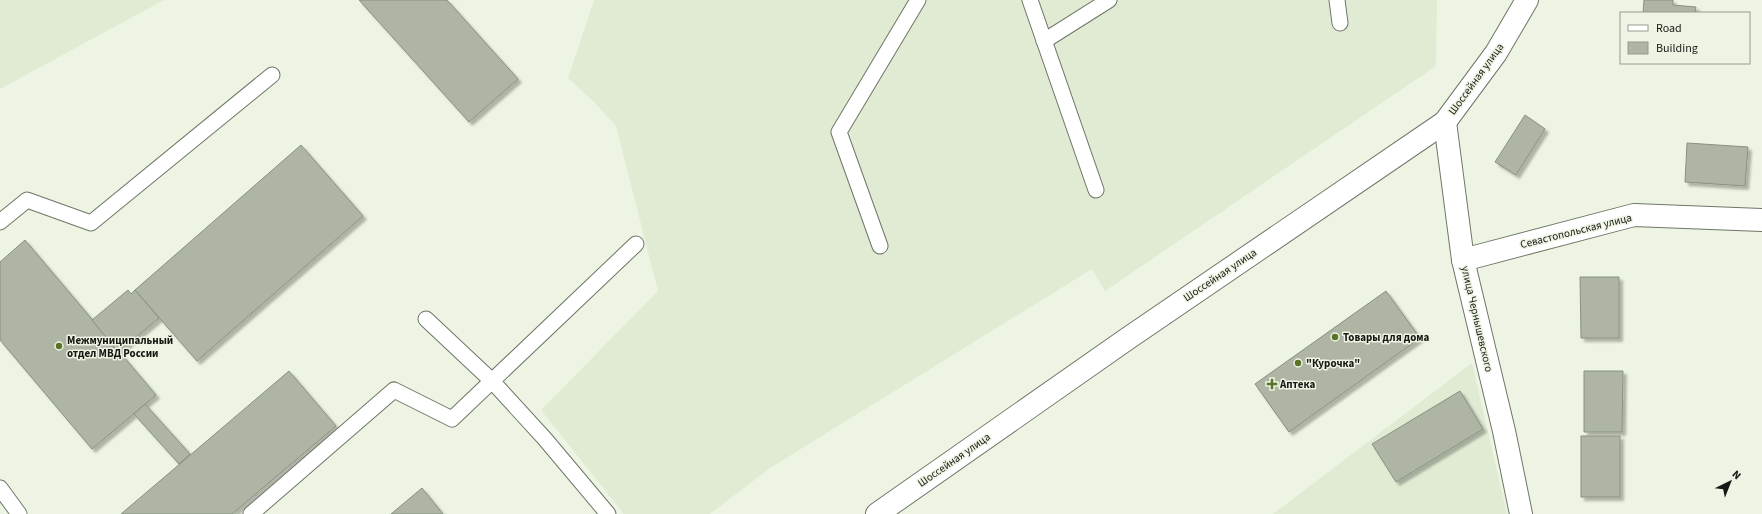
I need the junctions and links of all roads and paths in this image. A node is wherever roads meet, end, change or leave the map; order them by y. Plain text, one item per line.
1 (918, 0) edge
2 (1030, 0) edge
3 (1109, 0) edge
4 (1337, 0) edge
5 (1527, 0) edge
6 (1340, 23) dead end
7 (1044, 41) junction
8 (272, 74) dead end
9 (1445, 122) junction
10 (1096, 190) dead end
11 (1762, 220) edge
12 (0, 222) edge
13 (636, 244) dead end
14 (880, 246) dead end
15 (1463, 260) junction
16 (426, 319) dead end
17 (492, 381) junction
18 (0, 488) edge
19 (18, 514) edge
20 (251, 514) edge
21 (608, 514) edge
22 (877, 514) edge
23 (1522, 514) edge

1 - 14 lane
2 - 7 lane
3 - 7 lane
4 - 6 lane
5 - 9 street, Шоссейная улица
7 - 10 lane
8 - 12 lane
9 - 15 street, улица Чернышевского
9 - 22 street, Шоссейная улица
11 - 15 street, Севастопольская улица
13 - 17 lane
15 - 23 street, улица Чернышевского
16 - 17 lane
17 - 20 lane
17 - 21 lane
18 - 19 lane

